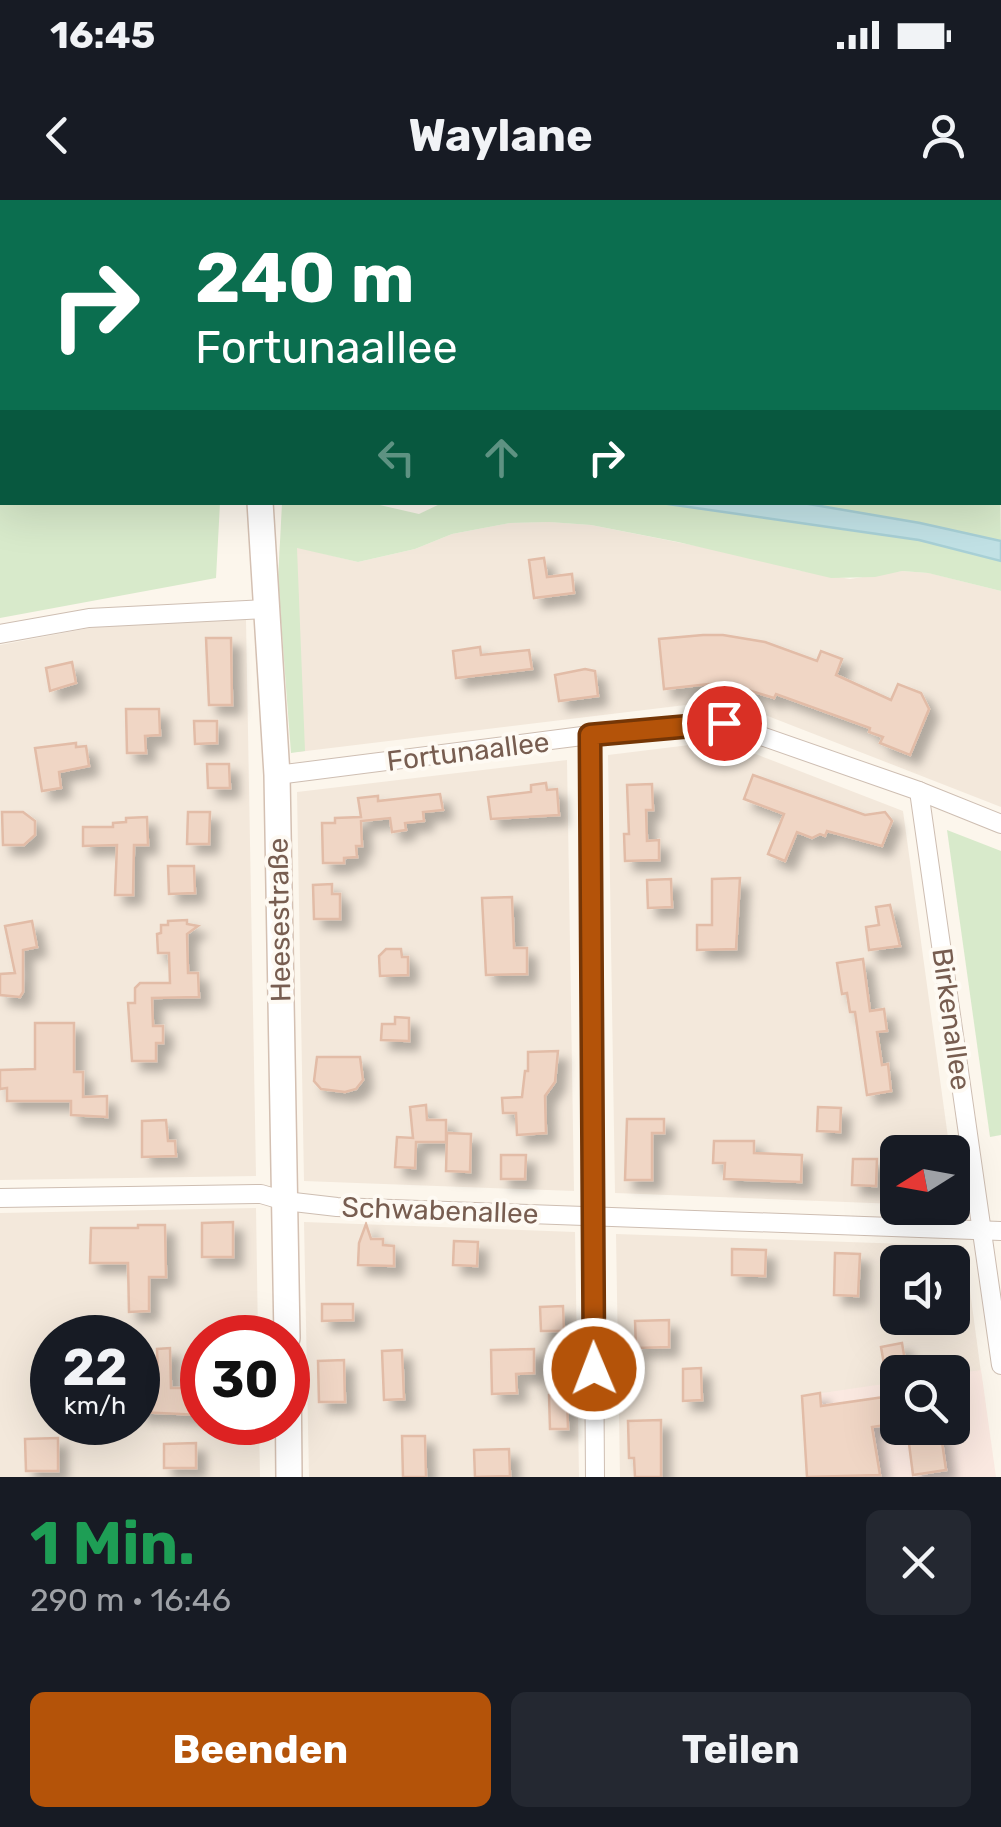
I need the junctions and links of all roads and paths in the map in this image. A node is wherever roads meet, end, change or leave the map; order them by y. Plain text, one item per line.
1 (260, 505) edge
2 (265, 609) junction
3 (0, 634) edge
4 (590, 735) junction
5 (277, 775) junction
6 (919, 792) junction
7 (1001, 824) edge
8 (0, 1198) edge
9 (285, 1202) junction
10 (594, 1216) junction
11 (992, 1231) edge
12 (287, 1315) edge
13 (1001, 1365) edge
14 (289, 1445) edge
15 (289, 1477) edge
16 (595, 1477) edge

1 - 2 street, Heesestraße
2 - 3 street
2 - 5 street, Heesestraße
4 - 5 street, Fortunaallee
4 - 6 street, Fortunaallee
4 - 10 street
5 - 9 street, Heesestraße
6 - 7 street, Fortunaallee
6 - 11 street, Birkenallee
8 - 9 street, Schwabenallee
9 - 10 street, Schwabenallee
9 - 12 street, Heesestraße
10 - 11 street, Schwabenallee
10 - 16 street
11 - 13 street, Birkenallee
14 - 15 street

